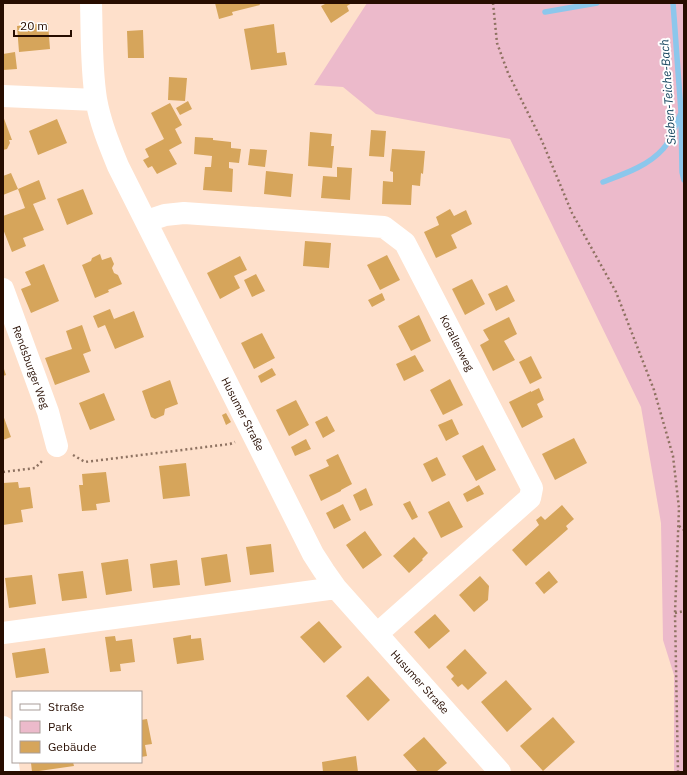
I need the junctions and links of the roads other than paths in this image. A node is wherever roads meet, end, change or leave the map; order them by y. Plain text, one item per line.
1 (91, 3) edge
2 (3, 96) edge
3 (96, 100) junction
4 (147, 221) junction
5 (3, 289) edge
6 (57, 446) road end
7 (336, 588) junction
8 (3, 633) edge
9 (377, 634) junction
10 (3, 727) edge
11 (10, 772) edge
12 (500, 772) edge

1 - 3 street, Husumer Straße
2 - 3 street
3 - 4 street, Husumer Straße
4 - 7 street, Husumer Straße
4 - 9 street, Korallenweg
5 - 6 street, Rendsburger Weg
7 - 8 street
7 - 9 street, Husumer Straße
9 - 12 street, Husumer Straße
10 - 11 street

